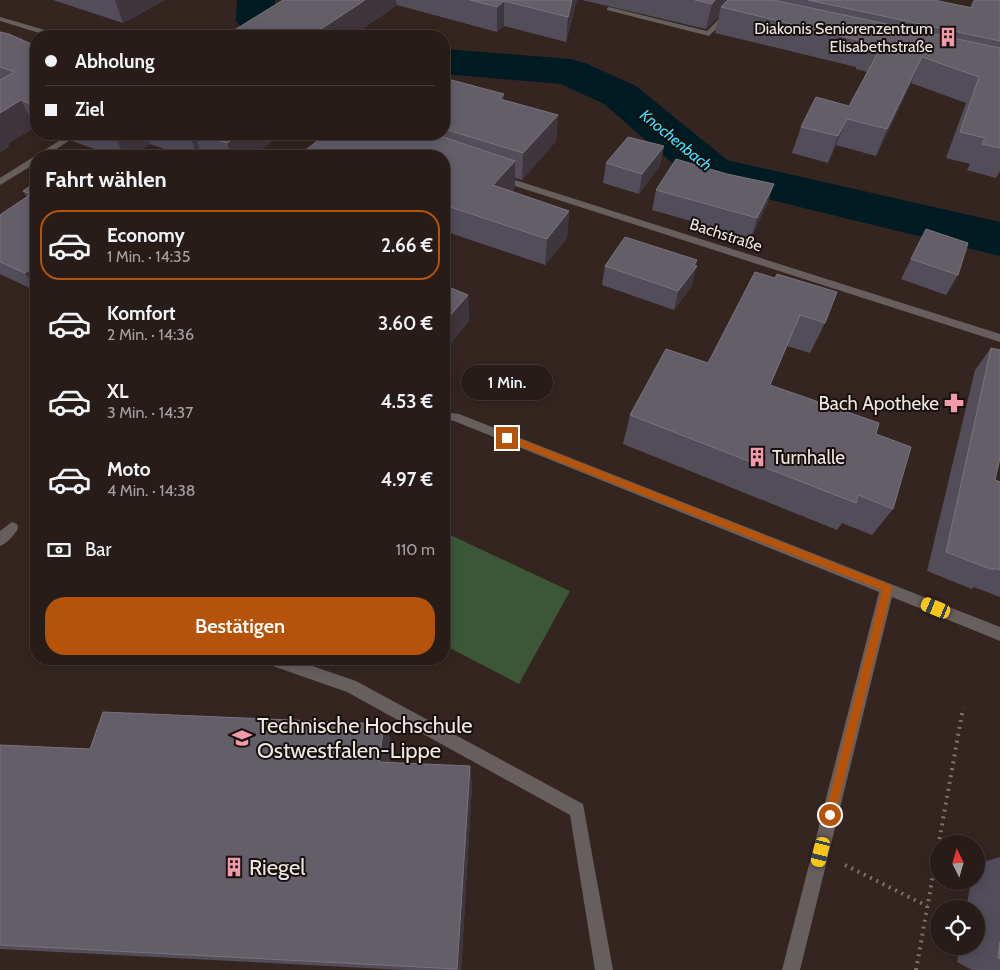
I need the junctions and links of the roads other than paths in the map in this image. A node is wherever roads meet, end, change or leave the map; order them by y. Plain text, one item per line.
1 (609, 9) dead end
2 (733, 13) edge
3 (0, 18) edge
4 (37, 30) edge
5 (65, 140) edge
6 (50, 150) edge
7 (30, 162) edge
8 (491, 175) edge
9 (0, 182) edge
10 (1000, 338) edge
11 (450, 417) edge
12 (12, 528) dead end
13 (0, 540) edge
14 (887, 588) junction
15 (1000, 634) edge
16 (290, 665) edge
17 (604, 970) edge
18 (791, 970) edge

1 - 2 street
3 - 4 street
5 - 6 street
7 - 9 street
8 - 10 street, Bachstraße
11 - 14 street
12 - 13 street
14 - 15 street
14 - 18 street
16 - 17 street

